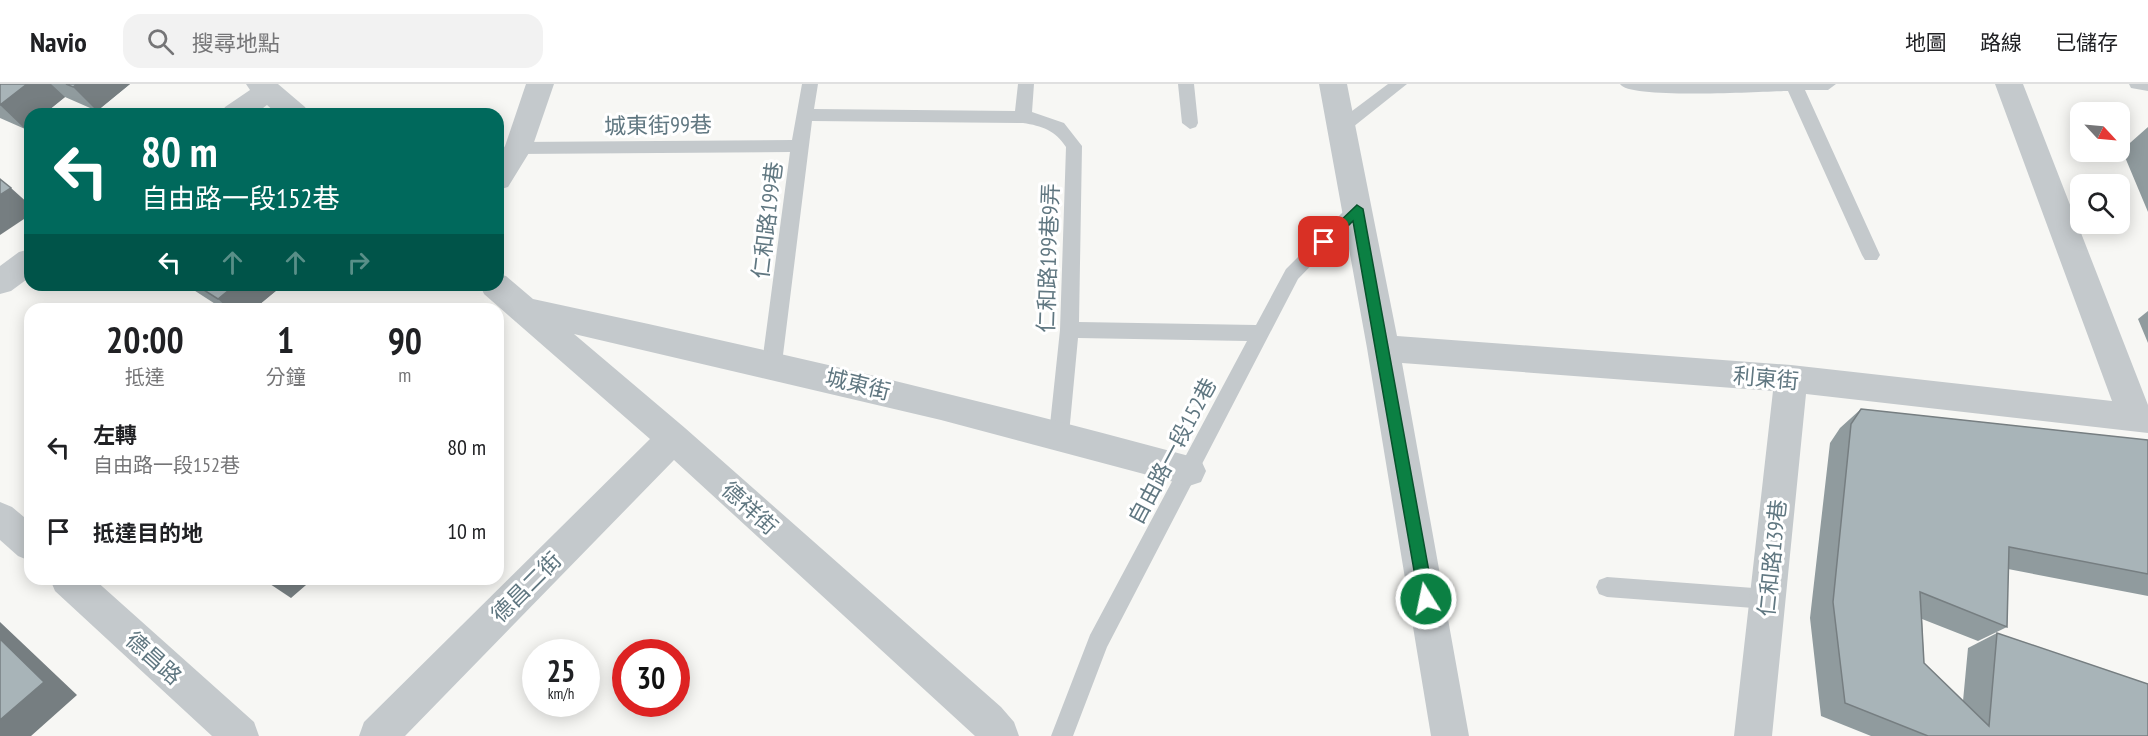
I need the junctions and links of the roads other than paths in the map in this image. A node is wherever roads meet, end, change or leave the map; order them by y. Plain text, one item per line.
1 (540, 84) edge
2 (810, 84) edge
3 (1026, 84) edge
4 (1186, 84) edge
5 (1333, 84) edge
6 (1399, 84) edge
7 (1628, 84) edge
8 (1828, 84) edge
9 (2009, 84) edge
10 (2137, 84) edge
11 (2148, 85) edge
12 (1794, 86) junction
13 (264, 88) edge
14 (242, 108) edge
15 (288, 108) edge
16 (806, 115) junction
17 (1023, 117) junction
18 (1190, 123) dead end
19 (1341, 127) junction
20 (799, 146) junction
21 (518, 148) junction
22 (504, 170) edge
23 (1357, 209) junction
24 (1871, 255) dead end
25 (24, 265) edge
26 (0, 282) edge
27 (502, 291) edge
28 (523, 310) junction
29 (1069, 330) junction
30 (1260, 333) junction
31 (1383, 348) junction
32 (772, 363) junction
33 (1791, 379) junction
34 (2141, 418) edge
35 (1059, 434) junction
36 (673, 438) junction
37 (1189, 471) junction
38 (0, 518) edge
39 (24, 540) edge
40 (75, 585) edge
41 (1607, 586) dead end
42 (1767, 599) junction
43 (1756, 735) edge
44 (240, 736) edge
45 (378, 736) edge
46 (1000, 736) edge
47 (1062, 736) edge
48 (1450, 736) edge

1 - 21 street
2 - 16 lane, 仁和路199巷
3 - 17 lane
4 - 18 lane
5 - 19 street
6 - 19 lane
7 - 12 lane
8 - 12 lane
9 - 34 street
10 - 11 lane
12 - 24 lane
13 - 14 street
13 - 15 street
16 - 17 lane, 仁和路199巷9弄
16 - 20 lane, 仁和路199巷
17 - 29 lane, 仁和路199巷9弄
19 - 23 street
20 - 21 lane, 城東街99巷
20 - 32 lane, 仁和路199巷
21 - 22 street
23 - 30 lane, 自由路一段152巷
23 - 31 street
25 - 26 street
27 - 28 street, 德祥街
28 - 32 street, 城東街
28 - 36 street, 德祥街
29 - 30 lane
29 - 35 lane, 仁和路199巷9弄
30 - 37 lane, 自由路一段152巷
31 - 33 street, 利東街
31 - 48 street
32 - 35 street, 城東街
33 - 34 street, 利東街
33 - 42 street, 仁和路139巷
35 - 37 street, 城東街
36 - 45 street, 德昌二街
36 - 46 street, 德祥街
37 - 47 lane, 自由路一段152巷
38 - 39 street
40 - 44 street, 德昌路
41 - 42 lane
42 - 43 street, 仁和路139巷

